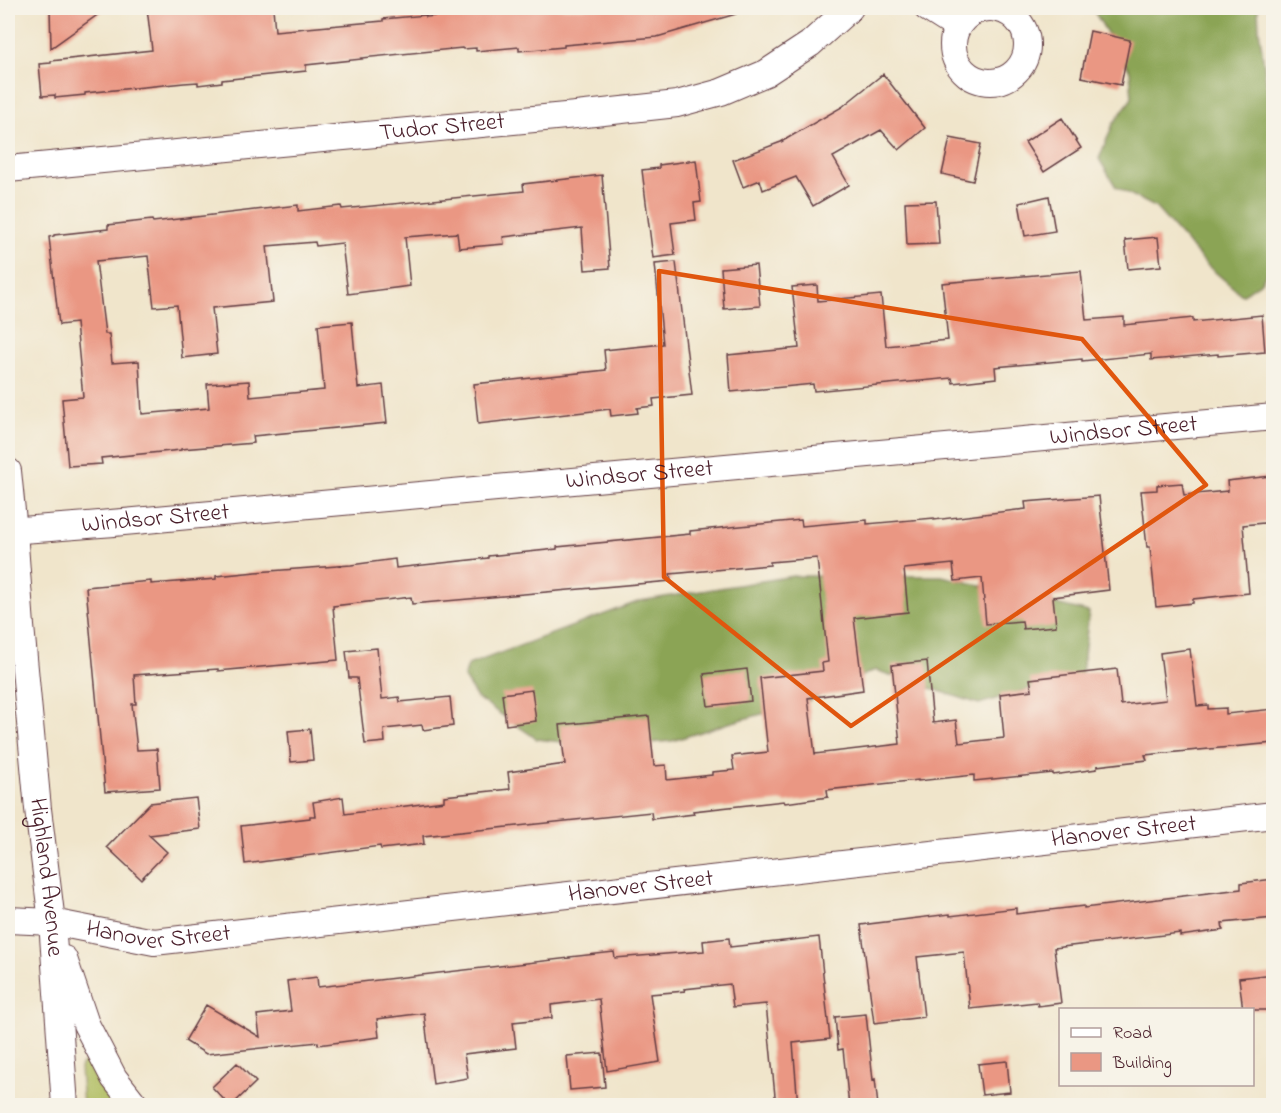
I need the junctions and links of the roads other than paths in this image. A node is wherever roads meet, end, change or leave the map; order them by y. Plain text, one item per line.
1 (850, 8) edge
2 (927, 8) edge
3 (957, 27) dead end
4 (8, 169) edge
5 (1274, 417) edge
6 (8, 471) edge
7 (11, 531) edge
8 (1274, 815) edge
9 (8, 921) edge
10 (52, 922) junction
11 (65, 1106) edge
12 (136, 1106) edge

1 - 4 street, Tudor Street
2 - 3 street
5 - 7 street, Windsor Street
6 - 7 street, Highland Avenue
7 - 10 street, Highland Avenue
8 - 10 street, Hanover Street
9 - 10 street, Hanover Street
10 - 11 street, Highland Avenue
10 - 12 street

